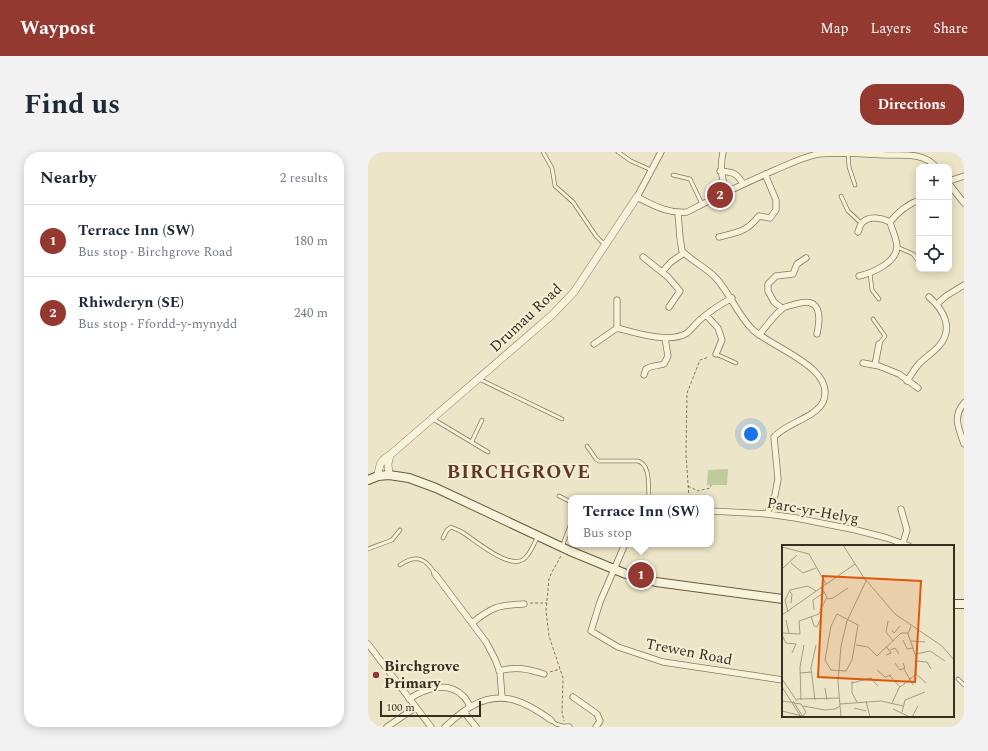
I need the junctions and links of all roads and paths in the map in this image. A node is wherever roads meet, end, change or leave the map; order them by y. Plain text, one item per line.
1 (543, 152) edge
2 (618, 152) edge
3 (661, 152) edge
4 (723, 152) edge
5 (801, 152) edge
6 (844, 153) edge
7 (909, 154) edge
8 (803, 158) junction
9 (933, 164) edge
10 (651, 170) junction
11 (720, 171) junction
12 (765, 174) junction
13 (673, 175) dead end
14 (964, 176) edge
15 (952, 182) edge
16 (743, 184) junction
17 (855, 185) dead end
18 (952, 187) edge
19 (727, 192) junction
20 (841, 196) dead end
21 (637, 197) junction
22 (916, 201) edge
23 (964, 203) edge
24 (702, 204) junction
25 (678, 213) junction
26 (890, 222) junction
27 (862, 224) junction
28 (858, 232) dead end
29 (719, 237) dead end
30 (606, 245) junction
31 (897, 247) junction
32 (684, 253) junction
33 (643, 257) dead end
34 (806, 258) dead end
35 (916, 258) edge
36 (662, 272) junction
37 (870, 273) junction
38 (859, 276) dead end
39 (964, 285) edge
40 (929, 297) dead end
41 (732, 298) junction
42 (618, 300) dead end
43 (879, 300) dead end
44 (937, 304) junction
45 (669, 307) dead end
46 (782, 308) junction
47 (706, 315) junction
48 (873, 319) dead end
49 (617, 328) junction
50 (759, 334) junction
51 (817, 334) dead end
52 (665, 338) junction
53 (594, 344) dead end
54 (879, 344) joint
55 (716, 354) junction
56 (736, 363) dead end
57 (863, 363) dead end
58 (875, 365) junction
59 (644, 375) dead end
60 (479, 379) junction
61 (908, 380) junction
62 (918, 388) dead end
63 (964, 403) edge
64 (432, 418) junction
65 (562, 419) dead end
66 (482, 420) dead end
67 (472, 441) junction
68 (964, 444) edge
69 (587, 446) dead end
70 (488, 452) dead end
71 (390, 455) junction
72 (389, 475) junction
73 (378, 476) junction
74 (368, 480) edge
75 (711, 485) dead end
76 (687, 486) junction
77 (649, 495) edge
78 (688, 495) edge
79 (559, 496) dead end
80 (568, 500) edge
81 (901, 509) dead end
82 (714, 511) edge
83 (767, 514) junction
84 (400, 530) dead end
85 (568, 534) edge
86 (538, 536) junction
87 (444, 538) dead end
88 (903, 543) junction
89 (907, 545) edge
90 (624, 547) edge
91 (564, 548) junction
92 (368, 549) edge
93 (400, 565) dead end
94 (615, 569) junction
95 (435, 574) joint
96 (782, 599) edge
97 (547, 603) junction
98 (524, 604) joint
99 (472, 623) junction
100 (368, 644) edge
101 (560, 669) junction
102 (500, 671) junction
103 (544, 674) joint
104 (958, 679) dead end
105 (782, 680) edge
106 (964, 686) edge
107 (573, 697) dead end
108 (502, 698) junction
109 (410, 699) junction
110 (470, 706) junction
111 (416, 707) junction
112 (464, 712) junction
113 (552, 720) joint
114 (387, 727) edge
115 (431, 727) edge
116 (445, 727) edge
117 (476, 727) edge
118 (566, 727) edge
119 (569, 727) edge
120 (596, 727) edge

1 - 30 lane
2 - 10 lane
3 - 10 street, Drumau Road
4 - 11 street
5 - 8 street
6 - 7 street
6 - 8 street
6 - 17 lane
7 - 9 street
8 - 12 street
10 - 21 street, Drumau Road
11 - 16 street
11 - 19 street
12 - 16 street
12 - 29 street
13 - 24 lane
14 - 15 street
16 - 19 street
18 - 23 street
19 - 24 street
20 - 27 lane
21 - 25 street
21 - 30 street, Drumau Road
22 - 26 street
24 - 25 street
25 - 32 street
26 - 27 street
26 - 31 street
27 - 28 street
30 - 60 street, Drumau Road
31 - 35 lane
31 - 37 street
32 - 36 street
32 - 41 street
33 - 36 street
34 - 46 street
36 - 45 street
37 - 38 street
37 - 43 lane
39 - 44 street
40 - 44 street
41 - 47 street
41 - 50 street
42 - 49 street
44 - 61 street
46 - 50 street
46 - 51 street
47 - 52 street
47 - 55 street
48 - 54 lane
49 - 52 street
49 - 53 street
50 - 83 street
52 - 59 street
54 - 58 street
55 - 56 lane
55 - 76 path
57 - 58 street
58 - 61 street
60 - 64 street, Drumau Road
60 - 65 lane
61 - 62 street
63 - 68 street
64 - 67 lane
64 - 71 street, Drumau Road
66 - 67 lane
67 - 70 lane
69 - 77 lane
71 - 72 street
71 - 73 street, Drumau Road
72 - 73 main road
72 - 86 main road
73 - 74 main road
75 - 76 path
76 - 78 path
79 - 80 lane
81 - 88 street
82 - 83 street, Parc-yr-Helyg
83 - 88 street, Parc-yr-Helyg
84 - 92 lane
85 - 91 lane
86 - 87 lane
86 - 91 main road
88 - 89 street, Parc-yr-Helyg
90 - 94 street
91 - 94 main road
91 - 97 path
93 - 95 lane
94 - 96 main road
94 - 105 street, Trewen Road
95 - 99 street
97 - 98 path
97 - 101 path
98 - 99 street
99 - 102 street
100 - 109 street
101 - 103 path
101 - 118 path
102 - 103 street
102 - 108 street
104 - 106 lane
107 - 120 street
108 - 110 street
108 - 113 street
109 - 110 street
109 - 111 street
110 - 112 street
111 - 114 street
111 - 115 street
112 - 116 street
112 - 117 street
113 - 118 lane
118 - 119 street

